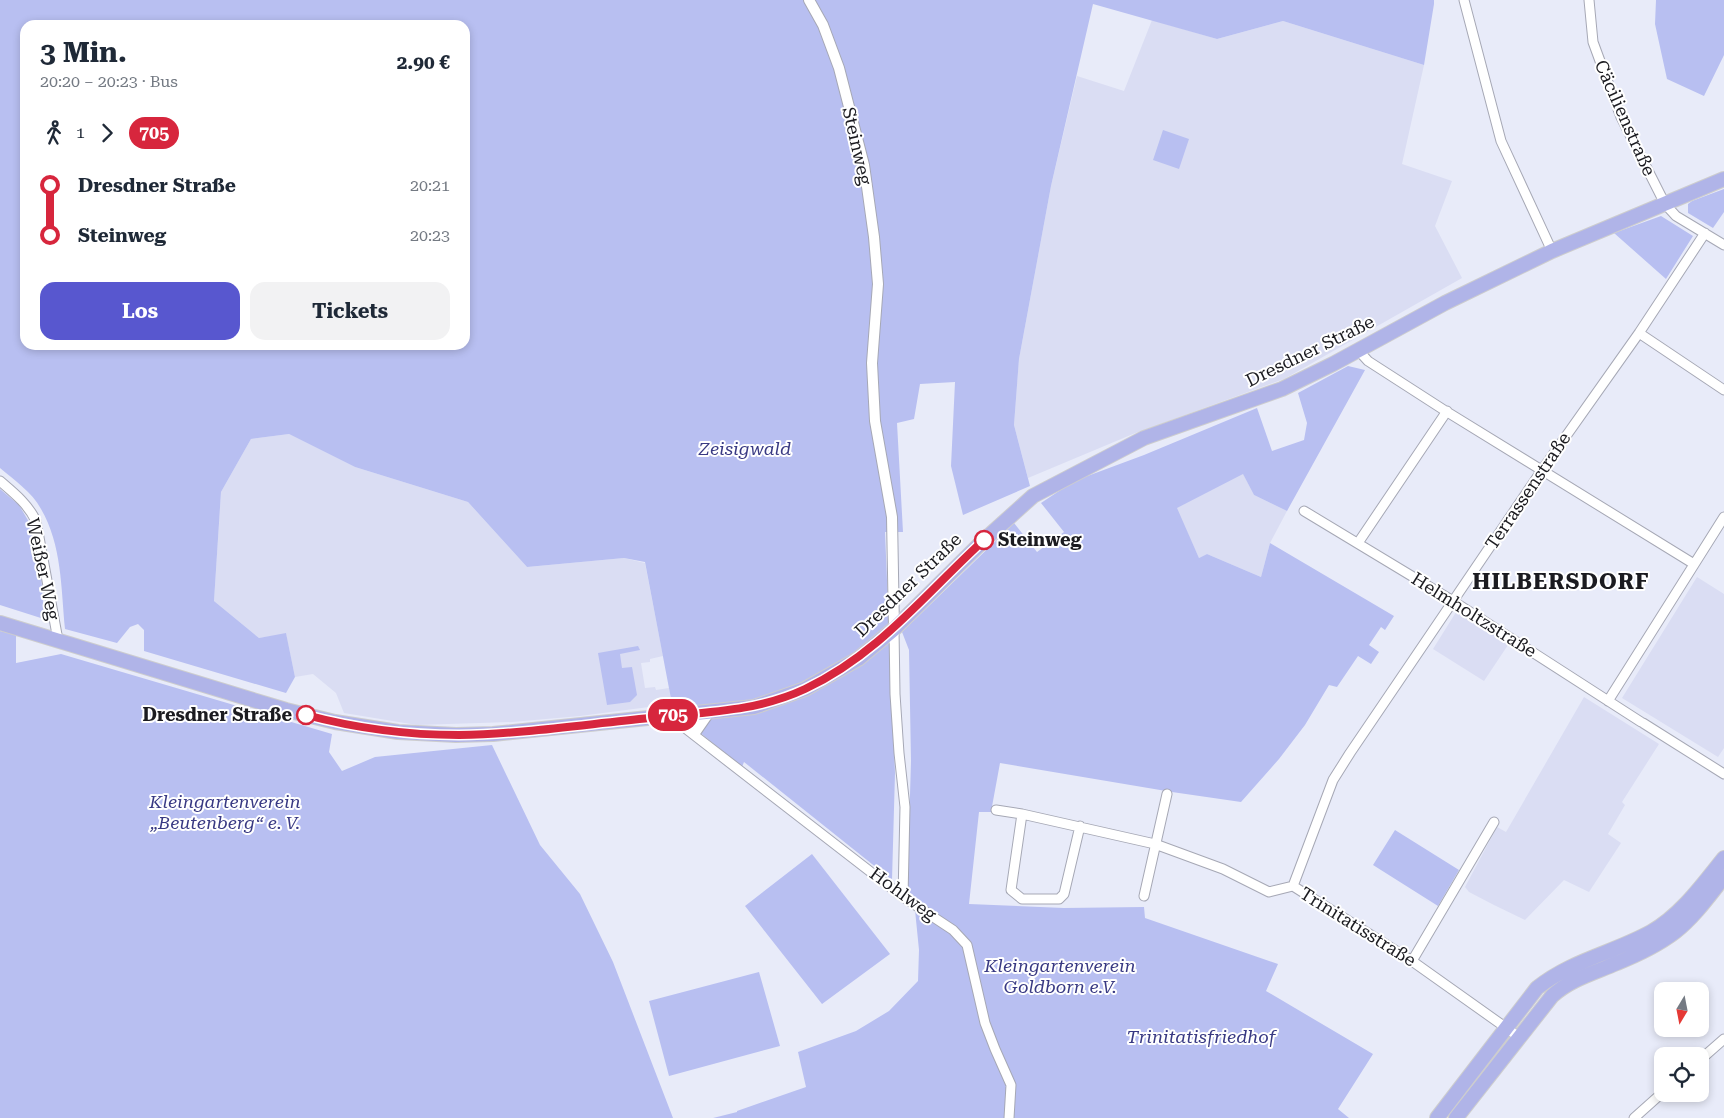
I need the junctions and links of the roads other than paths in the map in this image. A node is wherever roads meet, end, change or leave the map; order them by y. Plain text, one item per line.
1 (809, 0) edge
2 (1464, 0) edge
3 (1589, 0) edge
4 (1724, 179) edge
5 (1665, 204) junction
6 (1706, 233) junction
7 (1724, 245) edge
8 (1552, 251) junction
9 (1639, 333) junction
10 (1358, 350) junction
11 (1724, 390) edge
12 (1447, 411) junction
13 (1542, 470) junction
14 (0, 481) edge
15 (1304, 511) dead end
16 (1724, 517) edge
17 (1358, 543) junction
18 (1694, 564) junction
19 (1453, 601) junction
20 (0, 622) edge
21 (894, 629) junction
22 (58, 640) junction
23 (1608, 701) junction
24 (710, 712) junction
25 (676, 715) junction
26 (694, 734) junction
27 (1724, 774) edge
28 (1166, 794) dead end
29 (996, 810) dead end
30 (1022, 814) junction
31 (1494, 822) dead end
32 (1080, 826) junction
33 (1154, 844) junction
34 (1724, 858) edge
35 (1724, 878) edge
36 (1293, 886) junction
37 (1144, 896) dead end
38 (903, 897) junction
39 (1412, 961) junction
40 (1506, 1028) junction
41 (1519, 1037) junction
42 (1724, 1039) edge
43 (1709, 1052) edge
44 (1654, 1100) edge
45 (1009, 1118) edge
46 (1437, 1118) edge
47 (1456, 1118) edge
48 (1634, 1118) edge

1 - 21 street, Steinweg
2 - 8 street
3 - 5 street, Cäcilienstraße
4 - 5 main road, Dresdner Straße
5 - 6 street
5 - 8 main road, Dresdner Straße
6 - 7 street
6 - 9 street, Terrassenstraße
8 - 10 main road, Dresdner Straße
9 - 11 street
9 - 13 street, Terrassenstraße
10 - 12 street
10 - 21 main road, Dresdner Straße
12 - 13 street
12 - 17 street
13 - 18 street
13 - 19 street, Terrassenstraße
14 - 22 street, Weißer Weg
15 - 17 street, Helmholtzstraße
16 - 18 street
17 - 19 street, Helmholtzstraße
18 - 23 street
19 - 23 street, Helmholtzstraße
19 - 36 street, Terrassenstraße
20 - 22 main road, Dresdner Straße
21 - 24 main road, Dresdner Straße
21 - 38 street, Steinweg
22 - 25 main road, Dresdner Straße
23 - 27 street, Helmholtzstraße
24 - 25 main road, Dresdner Straße
24 - 26 street
25 - 26 street, Hohlweg
26 - 38 street, Hohlweg
28 - 33 street
29 - 30 street, Trinitatisstraße
30 - 32 street, Trinitatisstraße
30 - 32 street
31 - 39 street
32 - 33 street, Trinitatisstraße
33 - 36 street, Trinitatisstraße
33 - 37 street
34 - 40 main road
35 - 41 main road
36 - 39 street, Trinitatisstraße
38 - 45 street, Hohlweg
39 - 40 street, Trinitatisstraße
40 - 41 street, Trinitatisstraße
40 - 46 main road
41 - 47 main road
42 - 43 street
44 - 48 street

